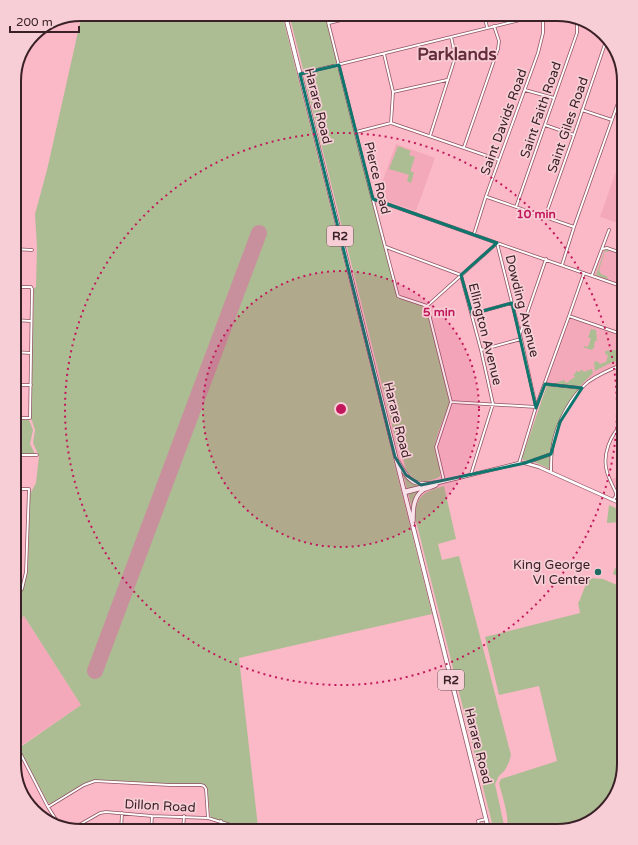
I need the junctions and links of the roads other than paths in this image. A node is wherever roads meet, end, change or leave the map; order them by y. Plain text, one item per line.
1 (287, 21) edge
2 (337, 21) edge
3 (486, 21) edge
4 (515, 21) edge
5 (544, 21) edge
6 (329, 23) joint
7 (577, 24) edge
8 (494, 26) junction
9 (487, 28) junction
10 (450, 37) junction
11 (605, 44) edge
12 (384, 54) junction
13 (339, 65) junction
14 (300, 74) junction
15 (447, 80) junction
16 (525, 90) junction
17 (393, 92) junction
18 (554, 98) junction
19 (617, 106) edge
20 (582, 110) junction
21 (612, 120) junction
22 (391, 123) junction
23 (545, 125) junction
24 (356, 132) junction
25 (574, 135) junction
26 (430, 136) junction
27 (464, 148) junction
28 (499, 160) junction
29 (486, 196) junction
30 (373, 199) junction
31 (516, 207) junction
32 (545, 217) junction
33 (574, 227) junction
34 (609, 230) dead end
35 (474, 234) junction
36 (497, 242) junction
37 (386, 247) junction
38 (21, 249) edge
39 (32, 250) dead end
40 (602, 250) junction
41 (617, 252) edge
42 (546, 259) junction
43 (562, 265) junction
44 (584, 273) junction
45 (461, 275) junction
46 (592, 275) junction
47 (617, 284) edge
48 (21, 287) edge
49 (512, 303) junction
50 (427, 306) junction
51 (472, 314) junction
52 (569, 316) junction
53 (21, 320) edge
54 (31, 321) junction
55 (617, 333) edge
56 (520, 334) junction
57 (521, 339) junction
58 (481, 350) junction
59 (21, 352) edge
60 (31, 353) junction
61 (617, 367) edge
62 (545, 384) junction
63 (21, 385) edge
64 (30, 385) junction
65 (582, 388) junction
66 (451, 402) junction
67 (493, 404) junction
68 (536, 408) junction
69 (21, 418) edge
70 (617, 430) edge
71 (551, 454) junction
72 (21, 455) edge
73 (37, 455) dead end
74 (395, 457) junction
75 (519, 463) junction
76 (525, 463) junction
77 (550, 473) junction
78 (471, 474) junction
79 (443, 482) junction
80 (435, 484) junction
81 (21, 489) edge
82 (404, 492) junction
83 (613, 500) junction
84 (617, 502) edge
85 (413, 528) junction
86 (21, 590) edge
87 (21, 755) edge
88 (48, 807) junction
89 (122, 813) junction
90 (152, 816) junction
91 (184, 816) junction
92 (55, 818) edge
93 (208, 818) junction
94 (486, 819) junction
95 (221, 822) joint
96 (81, 824) edge
97 (121, 824) edge
98 (151, 824) edge
99 (183, 824) edge
100 (227, 824) edge
101 (479, 824) edge
102 (487, 824) edge

1 - 14 highway, Harare Road / R2
2 - 6 street
3 - 9 street
4 - 8 street
5 - 16 street, Saint Davids Road
6 - 13 street, Pierce Road
7 - 18 street, Saint Faith Road
8 - 9 street
8 - 27 street
9 - 10 street
10 - 12 street
10 - 15 street
11 - 20 street, Saint Giles Road
12 - 13 street
12 - 17 street
13 - 14 street
13 - 24 street, Pierce Road
14 - 74 highway, Harare Road / R2
15 - 17 street
15 - 26 street
16 - 18 street
16 - 28 street, Saint Davids Road
17 - 22 street
18 - 23 street, Saint Faith Road
19 - 21 street
20 - 21 street
20 - 25 street, Saint Giles Road
21 - 33 street
22 - 24 street
22 - 26 street
23 - 25 street
23 - 31 street, Saint Faith Road
24 - 30 street, Pierce Road
25 - 32 street, Saint Giles Road
26 - 27 street
27 - 28 street
28 - 29 street, Saint Davids Road
29 - 31 street
29 - 35 street, Saint Davids Road
30 - 35 street, Dowding Avenue
30 - 37 street, Pierce Road
31 - 32 street
32 - 33 street
33 - 43 street
34 - 40 street
35 - 36 street, Dowding Avenue
36 - 42 street
36 - 45 street
36 - 49 street, Dowding Avenue
37 - 45 street, Ellington Avenue
37 - 50 street, Pierce Road
38 - 39 street
40 - 41 street
40 - 46 street
42 - 43 street
42 - 56 street
43 - 44 street
44 - 46 street
44 - 52 street
45 - 50 street
45 - 51 street, Ellington Avenue
46 - 47 street
48 - 54 street
49 - 51 street
49 - 56 street, Dowding Avenue
50 - 66 street
51 - 58 street, Ellington Avenue
52 - 55 street
52 - 62 street
53 - 54 street
54 - 60 street
56 - 57 street, Dowding Avenue
57 - 58 street
57 - 68 street, Dowding Avenue
58 - 67 street, Ellington Avenue
59 - 60 street
60 - 64 street
61 - 65 street
62 - 65 street
62 - 68 street
63 - 64 street
64 - 69 street
65 - 71 street
66 - 67 street
66 - 79 street
67 - 68 street
67 - 78 street, Ellington Avenue
68 - 75 street
70 - 83 street
71 - 76 street
71 - 77 street
72 - 73 street
74 - 80 highway
74 - 82 highway, Harare Road / R2
75 - 76 main road
75 - 78 main road
76 - 77 main road
77 - 83 main road
78 - 79 main road
79 - 80 main road
80 - 82 main road
80 - 85 highway
81 - 86 street
82 - 85 highway, Harare Road / R2
83 - 84 main road
85 - 94 highway, Harare Road / R2
87 - 88 street
88 - 92 street
88 - 93 street
89 - 90 street, Dillon Road
89 - 96 street, Dillon Road
89 - 97 street
90 - 91 street, Dillon Road
90 - 98 street
91 - 93 street, Dillon Road
91 - 99 street
93 - 95 street, Dillon Road
94 - 101 street
94 - 102 highway, Harare Road / R2
95 - 100 street, Dillon Road

